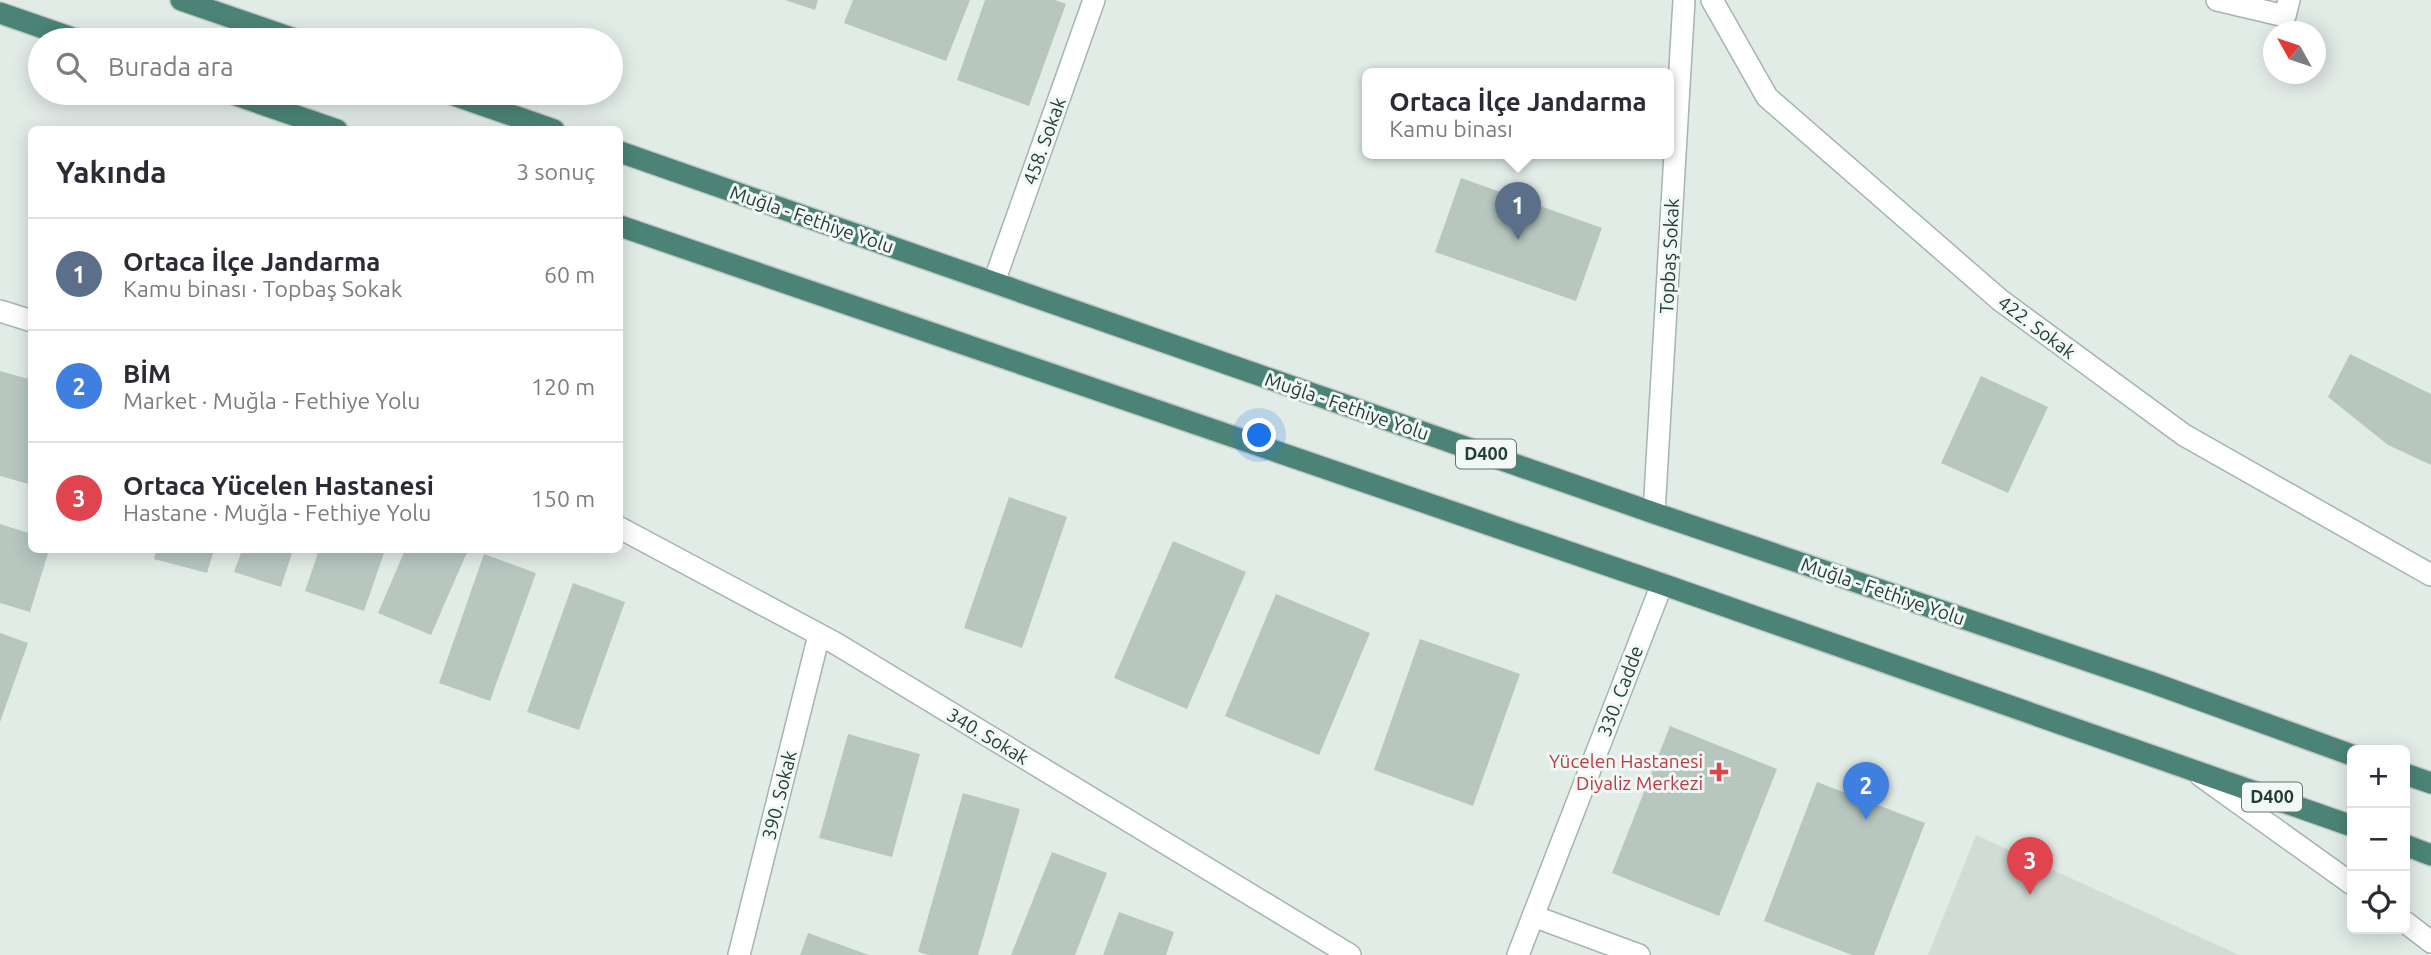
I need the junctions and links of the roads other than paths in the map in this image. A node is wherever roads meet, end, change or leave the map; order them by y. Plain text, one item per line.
1 (181, 0) edge
2 (1094, 0) edge
3 (1684, 0) edge
4 (1712, 0) edge
5 (2217, 0) edge
6 (2287, 8) edge
7 (0, 13) edge
8 (43, 28) edge
9 (262, 28) edge
10 (265, 105) edge
11 (482, 105) edge
12 (325, 126) edge
13 (543, 126) edge
14 (623, 153) edge
15 (623, 227) edge
16 (994, 282) junction
17 (0, 311) edge
18 (28, 320) edge
19 (1654, 513) junction
20 (623, 530) edge
21 (2431, 575) edge
22 (1662, 584) junction
23 (819, 635) junction
24 (2347, 753) edge
25 (2191, 768) junction
26 (2410, 776) edge
27 (2431, 783) edge
28 (2347, 824) edge
29 (2410, 847) edge
30 (2431, 855) edge
31 (2347, 880) edge
32 (1533, 916) junction
33 (2410, 926) edge
34 (2431, 942) edge
35 (739, 955) edge
36 (1349, 955) edge
37 (1518, 955) edge
38 (1639, 955) edge

1 - 9 highway
2 - 16 street, 458. Sokak
3 - 19 street, Topbaş Sokak
4 - 21 street, 422. Sokak
5 - 6 street
7 - 8 highway
10 - 12 highway
11 - 13 highway
14 - 16 highway, Muğla - Fethiye Yolu / D400
15 - 22 highway, D400
16 - 19 highway, Muğla - Fethiye Yolu / D400
17 - 18 street
19 - 24 highway, Muğla - Fethiye Yolu / D400
20 - 23 street, 340. Sokak
22 - 25 highway, D400
22 - 32 street, 330. Cadde
23 - 35 street, 390. Sokak
23 - 36 street, 340. Sokak
25 - 28 highway, D400
25 - 31 street
26 - 27 highway
29 - 30 highway
32 - 37 street, 330. Cadde
32 - 38 street
33 - 34 street

